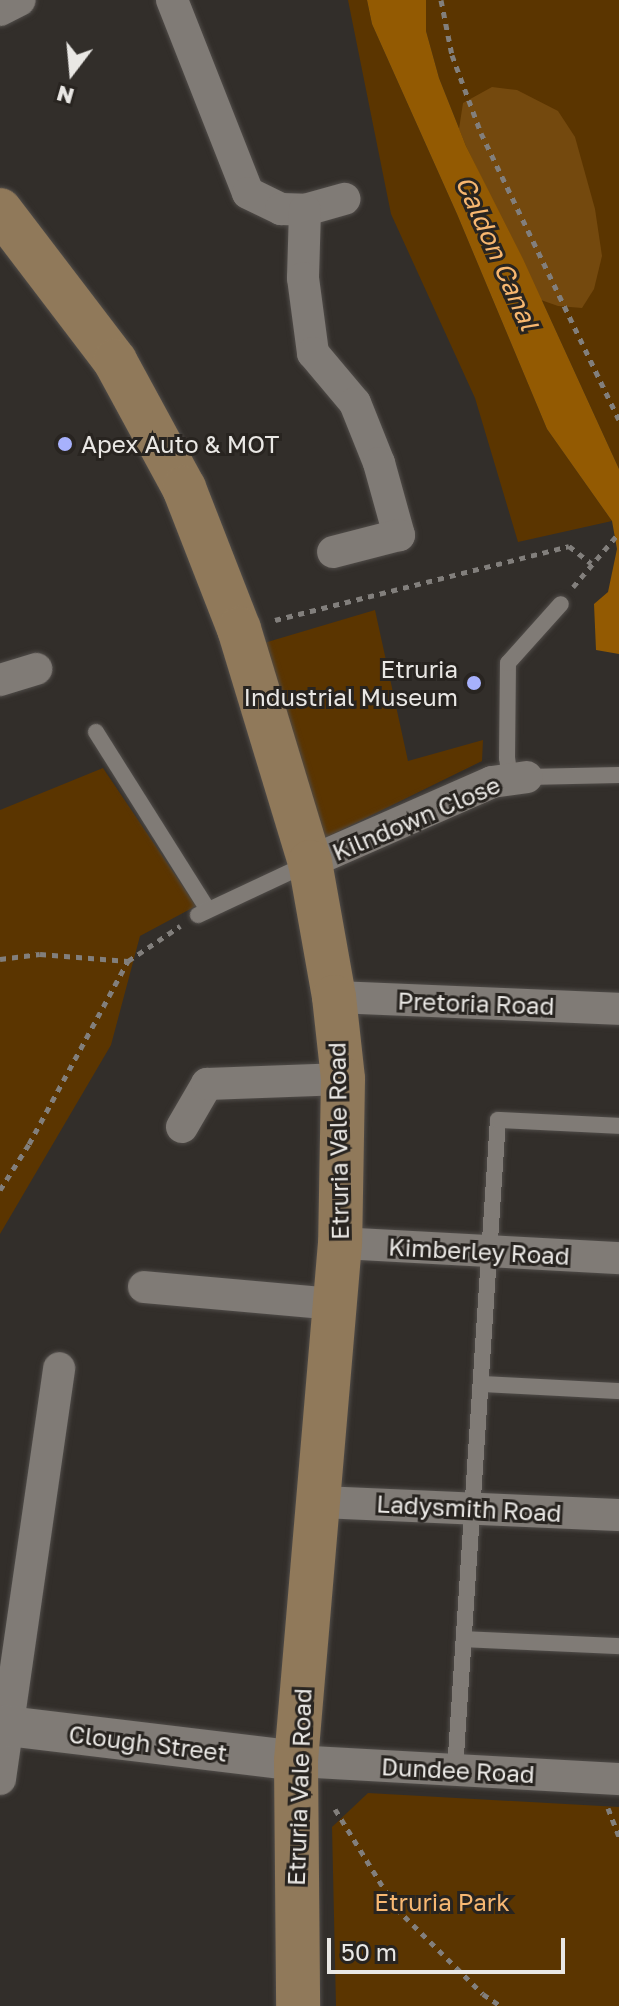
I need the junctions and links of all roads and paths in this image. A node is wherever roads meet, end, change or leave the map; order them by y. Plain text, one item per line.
1 (20, 0) edge
2 (172, 0) edge
3 (441, 0) edge
4 (0, 10) edge
5 (344, 199) dead end
6 (0, 210) edge
7 (305, 210) junction
8 (619, 420) edge
9 (619, 533) edge
10 (333, 552) dead end
11 (591, 563) junction
12 (561, 604) joint
13 (239, 629) junction
14 (36, 669) dead end
15 (0, 680) edge
16 (96, 732) dead end
17 (619, 775) edge
18 (519, 778) junction
19 (310, 862) junction
20 (203, 912) junction
21 (0, 959) edge
22 (128, 961) junction
23 (334, 997) junction
24 (619, 1009) edge
25 (343, 1079) junction
26 (619, 1126) edge
27 (182, 1127) dead end
28 (0, 1190) edge
29 (340, 1243) junction
30 (490, 1252) junction
31 (619, 1258) edge
32 (144, 1287) dead end
33 (336, 1304) junction
34 (59, 1368) dead end
35 (481, 1384) junction
36 (619, 1391) edge
37 (320, 1502) junction
38 (473, 1508) junction
39 (619, 1515) edge
40 (464, 1639) junction
41 (619, 1646) edge
42 (4, 1726) edge
43 (296, 1761) junction
44 (455, 1770) junction
45 (0, 1779) edge
46 (619, 1779) edge
47 (483, 1994) junction
48 (298, 2006) edge
49 (489, 2006) edge
50 (501, 2006) edge

1 - 4 street
2 - 7 street
3 - 8 path
5 - 7 street
6 - 13 main road, Etruria Vale Road
7 - 10 street
9 - 11 path
11 - 12 path
11 - 13 path
12 - 18 lane
13 - 19 main road, Etruria Vale Road
14 - 15 street
16 - 20 lane
17 - 18 lane, Kilndown Close
18 - 19 street, Kilndown Close
19 - 20 lane
19 - 23 main road, Etruria Vale Road
20 - 22 path
21 - 22 path
22 - 28 path
23 - 24 street, Pretoria Road
23 - 25 main road, Etruria Vale Road
25 - 27 street
25 - 29 main road, Etruria Vale Road
26 - 30 lane
29 - 30 street, Kimberley Road
29 - 33 main road, Etruria Vale Road
30 - 31 street, Kimberley Road
30 - 35 lane
32 - 33 street
33 - 37 main road, Etruria Vale Road
34 - 42 street
35 - 36 lane
35 - 38 lane
37 - 38 street, Ladysmith Road
37 - 43 main road, Etruria Vale Road
38 - 39 street, Ladysmith Road
38 - 40 lane
40 - 41 lane
40 - 44 lane
42 - 43 street, Clough Street
42 - 45 street
43 - 44 street, Dundee Road
43 - 47 path
43 - 48 main road, Etruria Vale Road
44 - 46 street, Dundee Road
47 - 49 path
47 - 50 path

